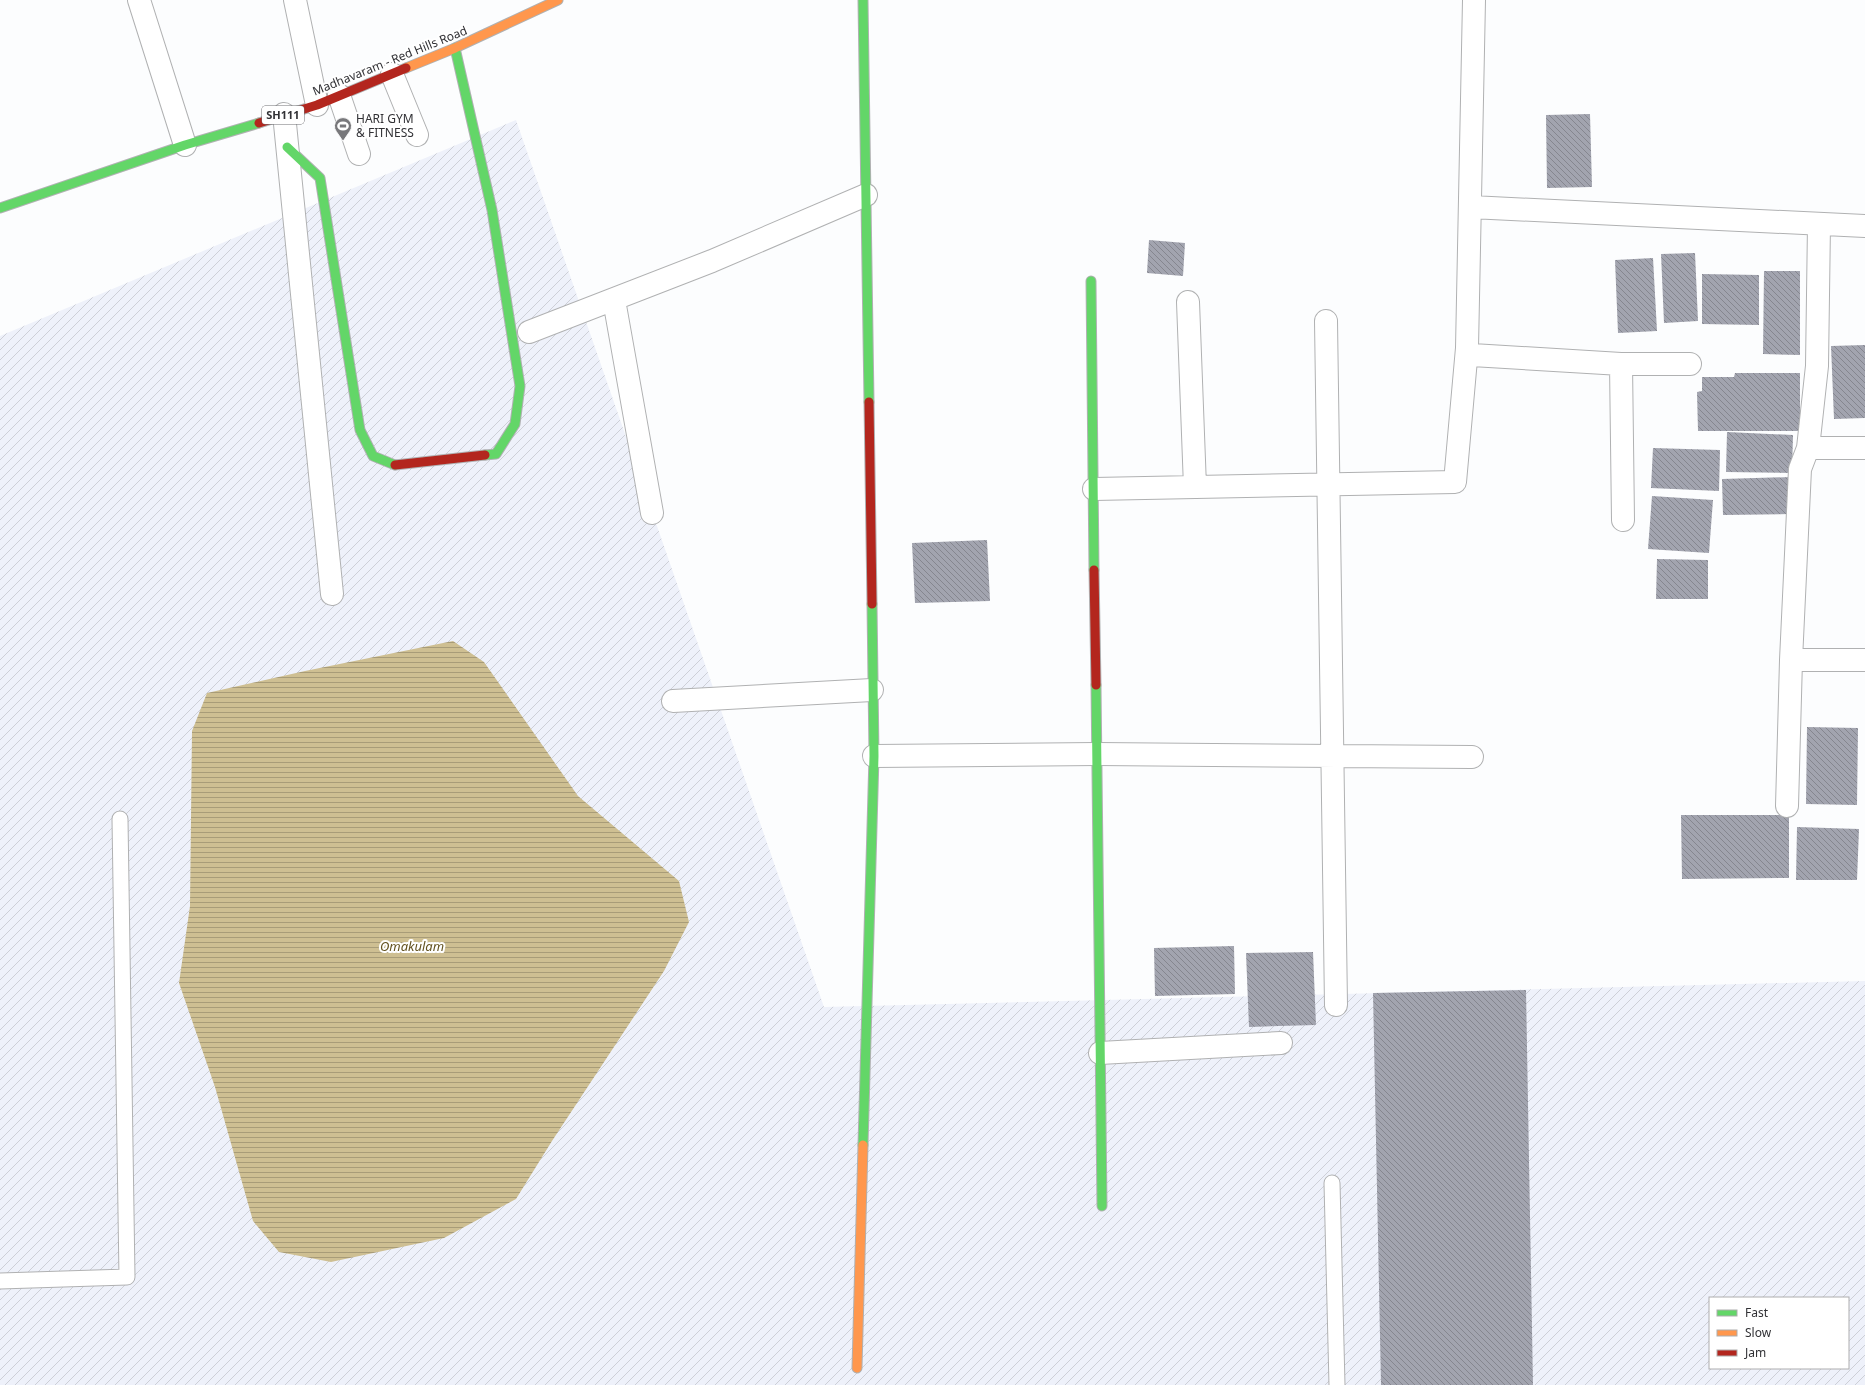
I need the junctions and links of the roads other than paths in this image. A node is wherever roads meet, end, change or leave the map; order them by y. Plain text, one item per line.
1 (139, 0) edge
2 (295, 0) edge
3 (558, 0) edge
4 (863, 0) edge
5 (1474, 0) edge
6 (455, 48) junction
7 (392, 74) junction
8 (339, 95) junction
9 (317, 105) junction
10 (284, 114) junction
11 (417, 135) dead end
12 (185, 145) junction
13 (287, 147) junction
14 (359, 154) dead end
15 (866, 195) junction
16 (1471, 207) junction
17 (0, 208) edge
18 (1819, 224) junction
19 (1865, 226) edge
20 (1091, 281) dead end
21 (614, 300) junction
22 (1188, 302) dead end
23 (1326, 321) dead end
24 (529, 332) dead end
25 (1467, 348) junction
26 (1621, 364) junction
27 (1690, 364) dead end
28 (1808, 448) junction
29 (1865, 448) edge
30 (1328, 484) junction
31 (1195, 487) junction
32 (1094, 489) junction
33 (652, 513) dead end
34 (1623, 520) dead end
35 (332, 594) dead end
36 (1791, 660) junction
37 (1865, 660) edge
38 (872, 690) junction
39 (674, 701) dead end
40 (1097, 754) junction
41 (874, 756) junction
42 (1333, 756) junction
43 (1472, 757) dead end
44 (1787, 806) dead end
45 (120, 819) dead end
46 (1336, 1005) dead end
47 (1281, 1043) dead end
48 (1100, 1053) junction
49 (1332, 1183) dead end
50 (1102, 1206) dead end
51 (0, 1281) edge
52 (857, 1368) dead end
53 (1337, 1385) edge

1 - 12 street
2 - 9 street
3 - 6 street, Madhavaram - Red Hills Road / SH111
4 - 15 street
5 - 16 street
6 - 7 street, Madhavaram - Red Hills Road / SH111
6 - 13 street
7 - 8 street, Madhavaram - Red Hills Road / SH111
7 - 11 street
8 - 9 street, Madhavaram - Red Hills Road / SH111
8 - 14 street
9 - 10 street, Madhavaram - Red Hills Road / SH111
10 - 12 street, Madhavaram - Red Hills Road / SH111
10 - 13 street
12 - 17 street, Madhavaram - Red Hills Road / SH111
13 - 35 street
15 - 21 street
15 - 38 street
16 - 18 street
16 - 25 street
18 - 19 street
18 - 28 street
20 - 32 street
21 - 24 street
21 - 33 street
22 - 31 street
23 - 30 street
25 - 26 street
25 - 30 street
26 - 27 street
26 - 34 street
28 - 29 street
28 - 36 street
30 - 31 street
30 - 42 street
31 - 32 street
32 - 40 street
36 - 37 street
36 - 44 street
38 - 39 street
38 - 41 street
40 - 41 street
40 - 42 street
40 - 48 street
41 - 52 street
42 - 43 street
42 - 46 street
45 - 51 lane
47 - 48 street
48 - 50 street
49 - 53 lane

